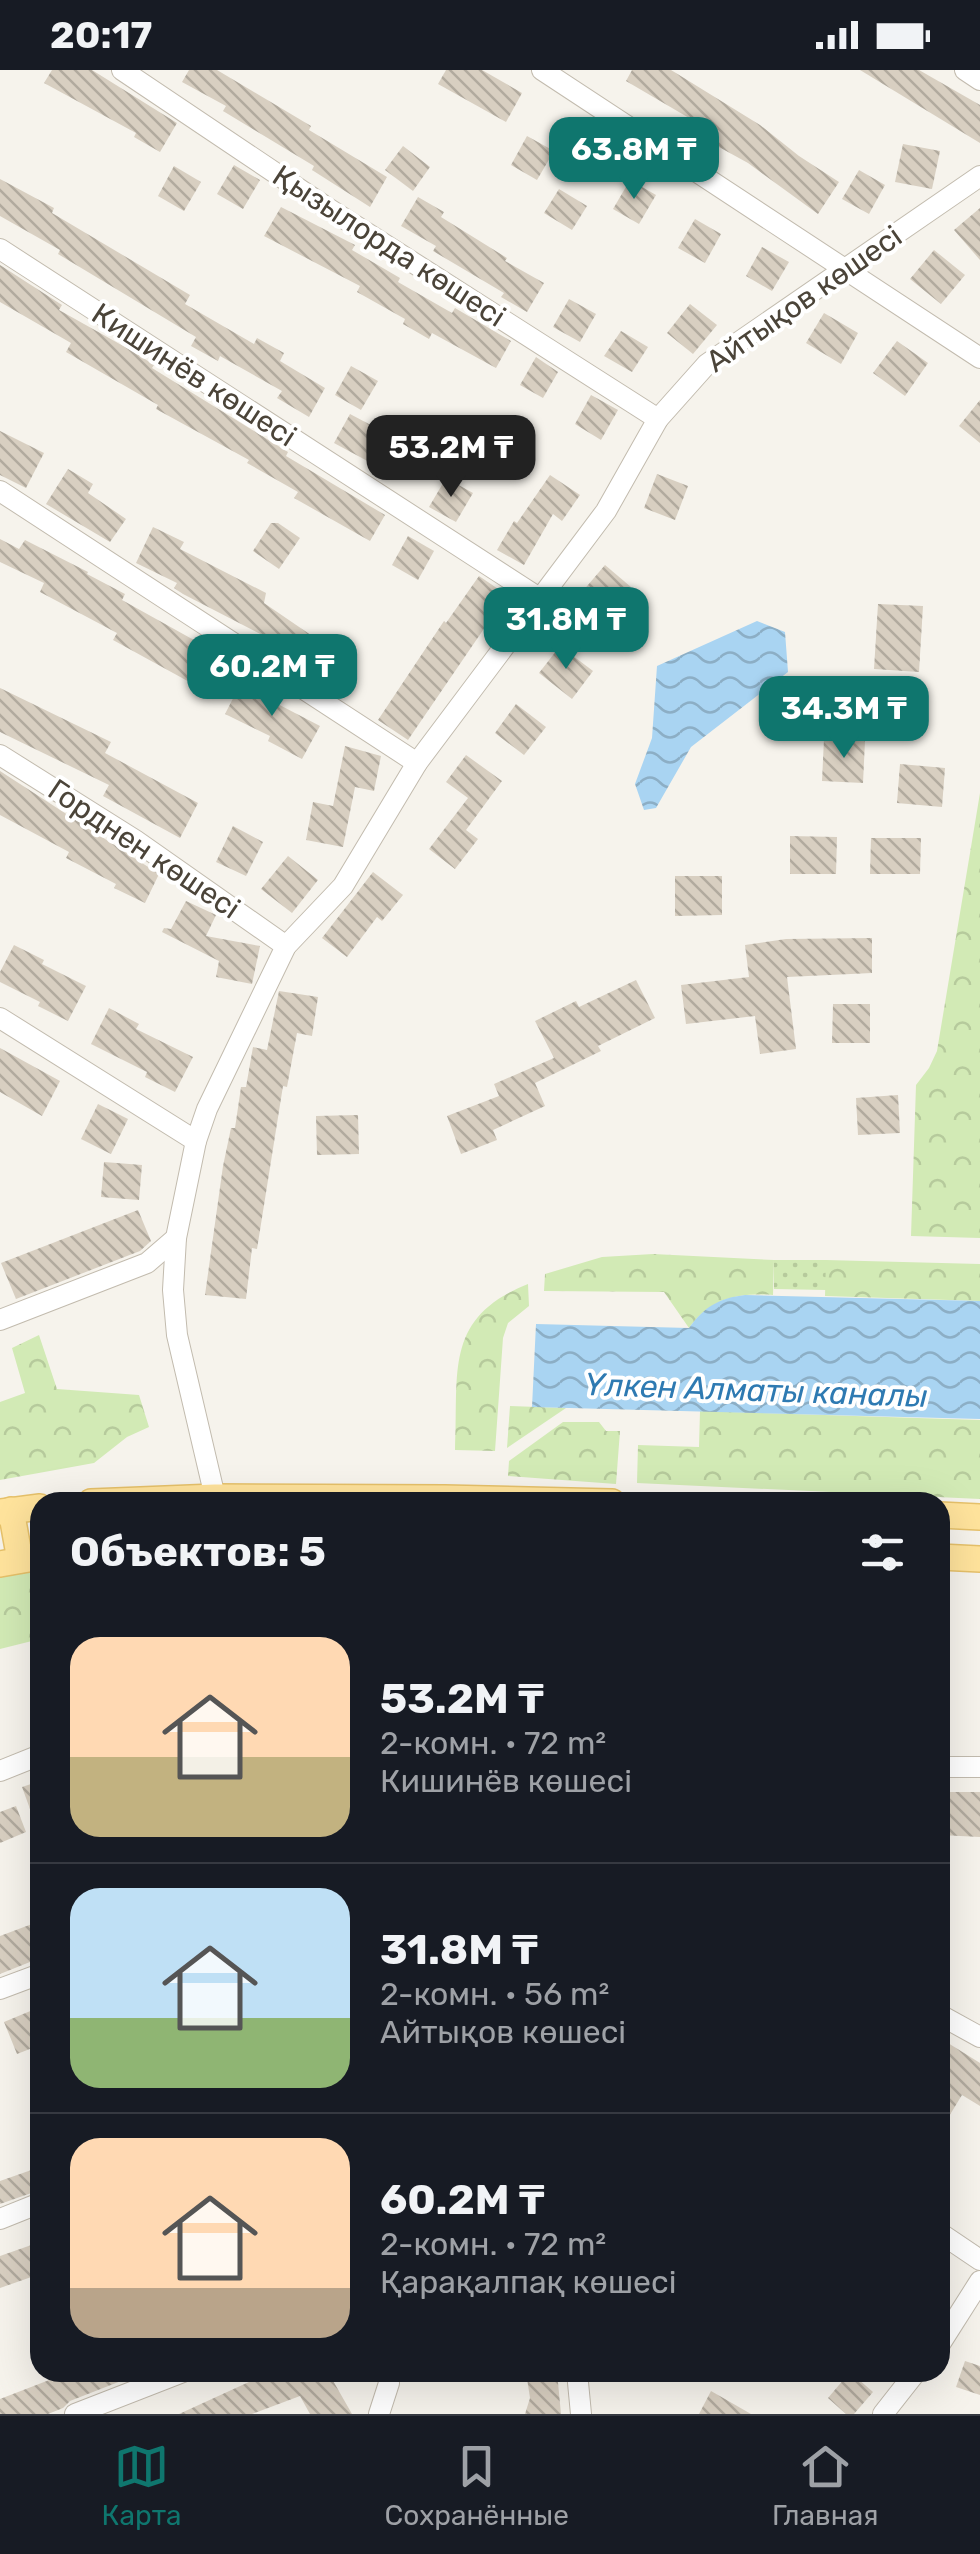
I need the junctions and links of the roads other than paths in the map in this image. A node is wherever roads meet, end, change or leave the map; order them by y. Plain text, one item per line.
1 (122, 70) edge
2 (542, 70) edge
3 (965, 70) edge
4 (980, 80) edge
5 (980, 176) edge
6 (0, 249) edge
7 (844, 270) junction
8 (977, 352) edge
9 (658, 419) junction
10 (0, 491) edge
11 (539, 598) junction
12 (0, 755) edge
13 (418, 763) junction
14 (286, 946) junction
15 (0, 1018) edge
16 (196, 1141) junction
17 (176, 1238) junction
18 (0, 1320) edge
19 (213, 1492) edge
20 (6, 1511) edge
21 (950, 1515) edge
22 (980, 1516) edge
23 (950, 1558) edge
24 (980, 1559) edge
25 (20, 1560) edge
26 (30, 1759) edge
27 (950, 1767) edge
28 (980, 1767) edge
29 (0, 1771) edge
30 (30, 1978) edge
31 (0, 1989) edge
32 (950, 2020) edge
33 (980, 2037) edge
34 (30, 2208) edge
35 (0, 2218) edge
36 (950, 2240) edge
37 (980, 2260) edge
38 (980, 2280) edge
39 (950, 2328) edge
40 (158, 2382) edge
41 (389, 2382) edge
42 (578, 2382) edge
43 (908, 2382) edge
44 (74, 2414) edge
45 (379, 2414) edge
46 (581, 2414) edge
47 (883, 2414) edge

1 - 9 street, Қызылорда көшесі
2 - 7 street
3 - 4 street
5 - 7 street, Айтықов көшесі
6 - 11 street, Кишинёв көшесі
7 - 8 street
7 - 9 street, Айтықов көшесі
9 - 11 street, Айтықов көшесі
10 - 13 street
11 - 13 street, Айтықов көшесі
12 - 14 street, Горднен көшесі
13 - 14 street, Айтықов көшесі
14 - 16 street, Айтықов көшесі
15 - 16 street
16 - 17 street, Айтықов көшесі
17 - 18 street
17 - 19 street, Айтықов көшесі
20 - 25 main road
21 - 22 main road
23 - 24 main road
26 - 29 street
27 - 28 street
30 - 31 street
32 - 33 street
34 - 35 street
36 - 37 street
38 - 39 street
40 - 44 street
41 - 45 street
42 - 46 street
43 - 47 street

